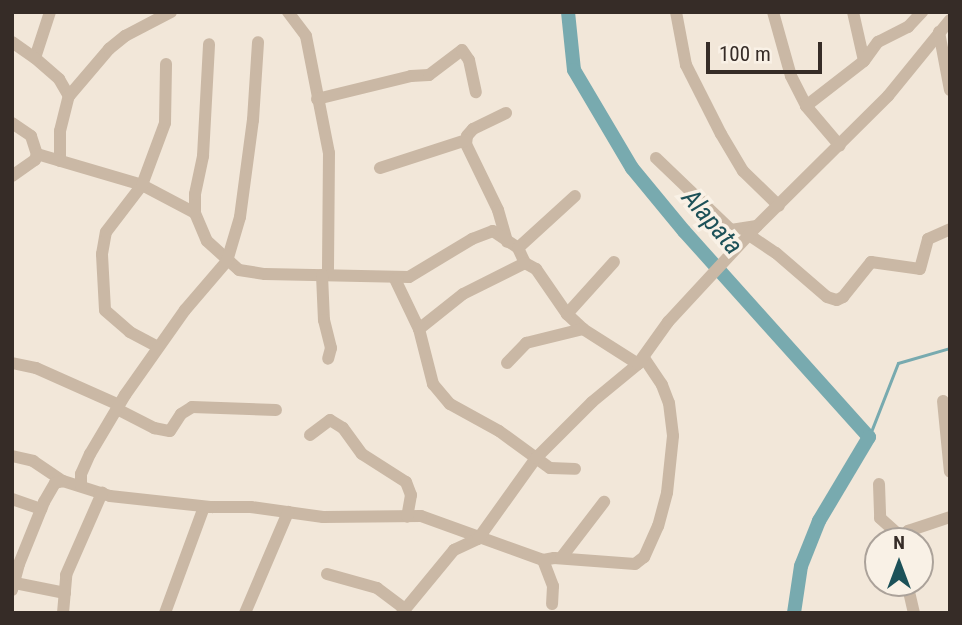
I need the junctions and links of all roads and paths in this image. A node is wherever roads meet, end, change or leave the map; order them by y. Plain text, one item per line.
1 (50, 12) edge
2 (171, 12) edge
3 (288, 12) edge
4 (676, 12) edge
5 (773, 12) edge
6 (853, 12) edge
7 (922, 12) edge
8 (950, 20) edge
9 (939, 32) junction
10 (12, 42) edge
11 (258, 43) dead end
12 (209, 44) dead end
13 (35, 58) junction
14 (863, 61) junction
15 (166, 64) dead end
16 (950, 90) edge
17 (475, 92) dead end
18 (69, 96) junction
19 (317, 99) junction
20 (806, 106) junction
21 (506, 113) dead end
22 (12, 123) edge
23 (466, 140) junction
24 (840, 146) junction
25 (37, 154) junction
26 (656, 158) dead end
27 (60, 161) junction
28 (380, 168) dead end
29 (12, 176) edge
30 (142, 185) junction
31 (575, 196) dead end
32 (779, 206) junction
33 (195, 213) junction
34 (950, 229) edge
35 (753, 230) junction
36 (512, 245) junction
37 (227, 261) junction
38 (614, 262) dead end
39 (525, 263) junction
40 (325, 274) junction
41 (394, 279) junction
42 (567, 314) junction
43 (419, 329) junction
44 (583, 330) junction
45 (158, 347) junction
46 (328, 359) dead end
47 (12, 363) edge
48 (507, 363) dead end
49 (638, 365) junction
50 (943, 401) dead end
51 (118, 407) junction
52 (276, 410) dead end
53 (310, 435) dead end
54 (12, 456) edge
55 (536, 458) junction
56 (575, 469) dead end
57 (950, 471) edge
58 (64, 481) junction
59 (879, 484) dead end
60 (81, 486) junction
61 (102, 493) junction
62 (12, 499) edge
63 (604, 502) dead end
64 (219, 508) junction
65 (41, 509) junction
66 (288, 512) junction
67 (407, 517) junction
68 (950, 517) edge
69 (889, 527) edge
70 (917, 527) edge
71 (478, 539) junction
72 (561, 558) junction
73 (543, 560) junction
74 (327, 574) dead end
75 (14, 586) edge
76 (65, 593) junction
77 (552, 604) dead end
78 (404, 611) edge
79 (63, 613) edge
80 (165, 613) edge
81 (245, 613) edge

1 - 13 street
2 - 18 street
3 - 19 street
4 - 32 street
5 - 20 street
6 - 14 street
7 - 14 street
8 - 9 street
9 - 16 street
9 - 24 street
10 - 13 street
11 - 37 street
12 - 33 street
13 - 18 street
14 - 20 street
15 - 30 street
17 - 19 street
18 - 27 street
19 - 40 street
20 - 24 street
21 - 23 street
22 - 25 street
23 - 28 street
23 - 36 street
24 - 32 street
25 - 27 street
25 - 29 street
26 - 35 street
27 - 30 street
30 - 33 street
30 - 45 street
31 - 36 street
32 - 35 street
33 - 37 street
34 - 35 street
35 - 49 street
36 - 39 street
36 - 41 street
37 - 40 street
37 - 45 street
38 - 42 street
39 - 42 street
39 - 43 street
40 - 41 street
40 - 46 street
41 - 43 street
42 - 44 street
43 - 55 street
44 - 48 street
44 - 49 street
45 - 51 street
47 - 51 street
49 - 55 street
49 - 72 street
50 - 57 street
51 - 52 street
51 - 60 street
53 - 67 street
54 - 58 street
55 - 56 street
55 - 71 street
58 - 60 street
58 - 65 street
59 - 69 street
60 - 61 street
61 - 64 street
61 - 76 street
62 - 65 street
63 - 72 street
64 - 66 street
64 - 80 street
65 - 75 street
66 - 67 street
66 - 81 street
67 - 71 street
68 - 70 street
71 - 73 street
71 - 78 street
72 - 73 street
73 - 77 street
74 - 78 street
75 - 76 street
76 - 79 street

